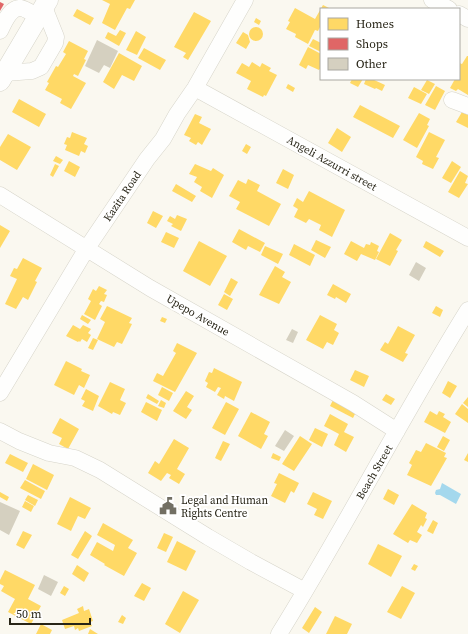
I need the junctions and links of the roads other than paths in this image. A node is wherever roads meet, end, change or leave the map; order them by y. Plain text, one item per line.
1 (245, 0) edge
2 (44, 8) edge
3 (0, 31) edge
4 (2, 77) edge
5 (196, 88) junction
6 (452, 100) dead end
7 (468, 106) edge
8 (0, 195) edge
9 (468, 238) edge
10 (87, 248) junction
11 (468, 310) edge
12 (0, 393) edge
13 (0, 431) edge
14 (397, 431) junction
15 (305, 591) junction
16 (279, 634) edge

1 - 5 street, Kazita Road
2 - 3 street
2 - 4 main road
2 - 4 street
5 - 9 street, Angeli Azzurri street
5 - 10 street, Kazita Road
6 - 7 street
8 - 10 street, Upepo Avenue
10 - 12 street, Kazita Road
10 - 14 street, Upepo Avenue
11 - 14 street, Beach Street
13 - 15 street
14 - 15 street, Beach Street
15 - 16 street, Beach Street

